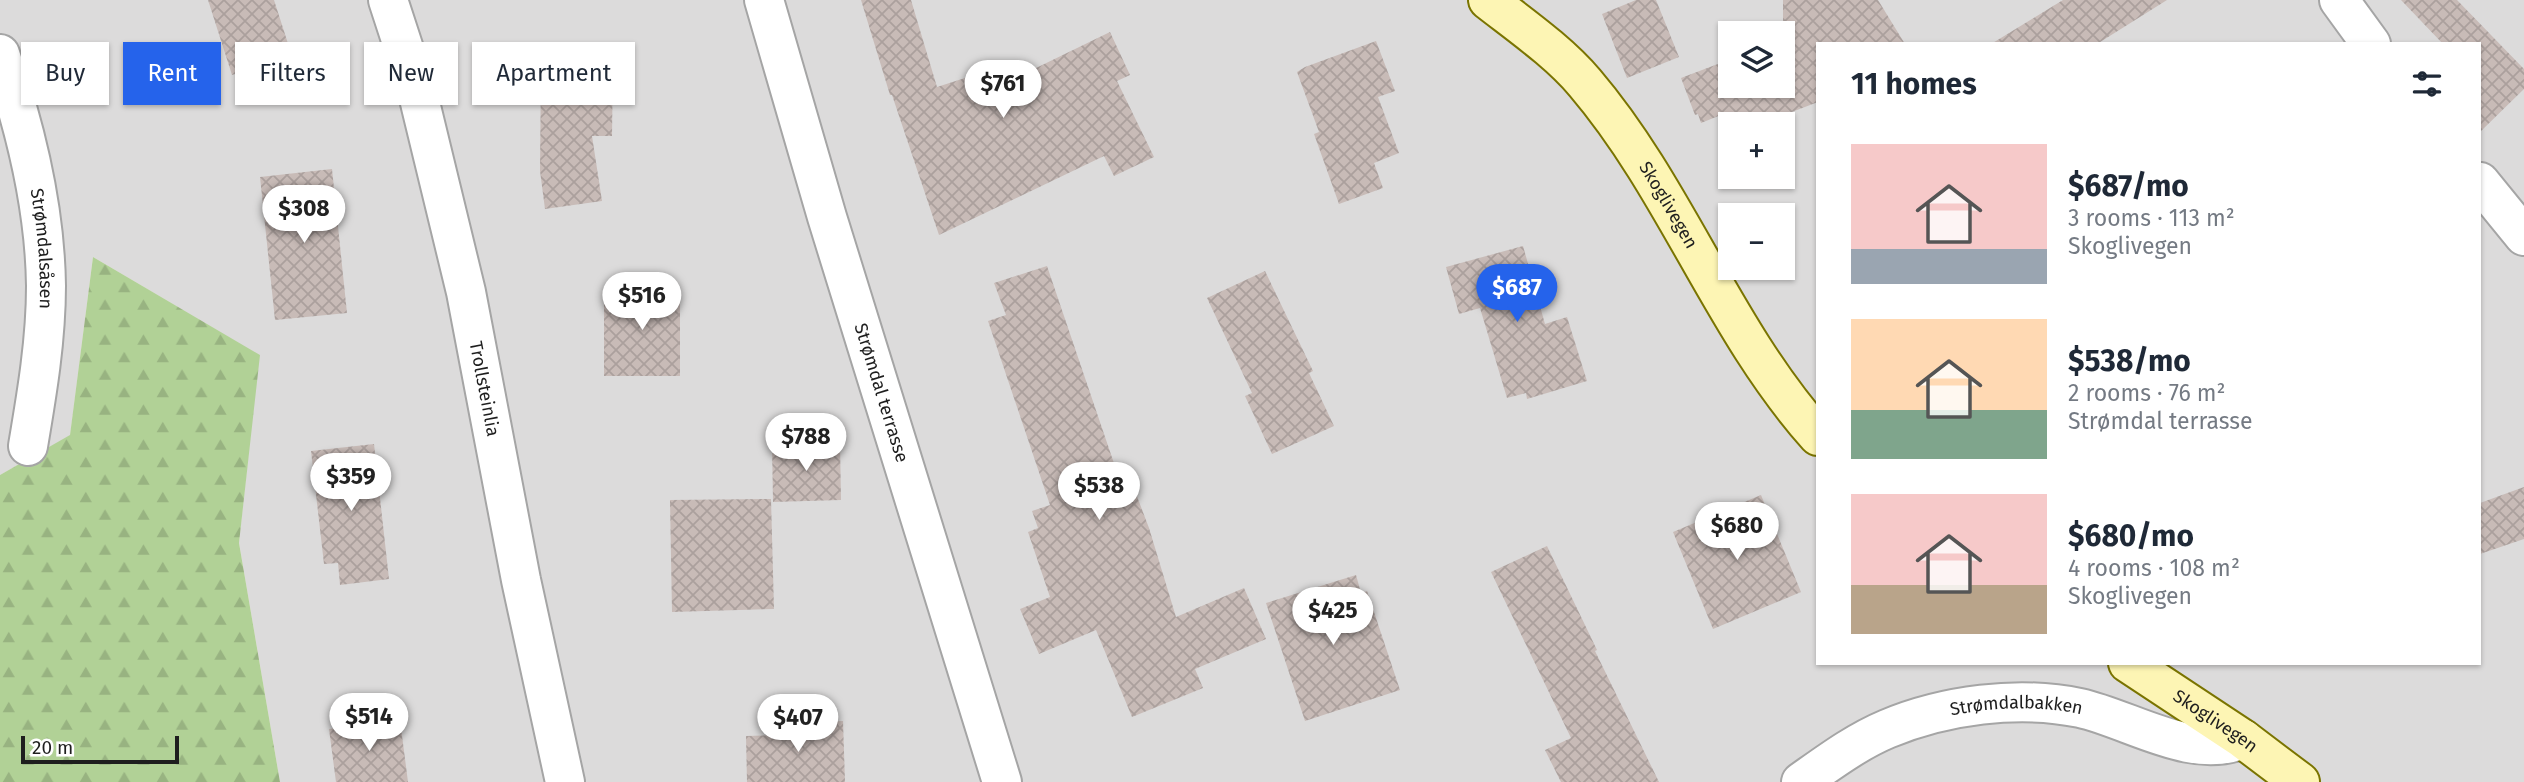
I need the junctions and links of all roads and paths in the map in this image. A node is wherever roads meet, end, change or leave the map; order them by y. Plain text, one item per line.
1 (388, 0) edge
2 (765, 0) edge
3 (1488, 0) edge
4 (2339, 0) edge
5 (2370, 42) edge
6 (0, 54) edge
7 (2481, 183) edge
8 (2524, 236) edge
9 (1816, 434) edge
10 (28, 446) dead end
11 (2131, 665) edge
12 (2243, 739) junction
13 (565, 782) edge
14 (1002, 782) edge
15 (1801, 782) edge
16 (2300, 782) edge

1 - 13 street, Trollsteinlia
2 - 14 street, Strømdal terrasse
3 - 9 street, Skoglivegen
4 - 5 street
6 - 10 street, Strømdalsåsen
7 - 8 street
11 - 12 street, Skoglivegen
12 - 15 street, Strømdalbakken
12 - 16 street, Skoglivegen

